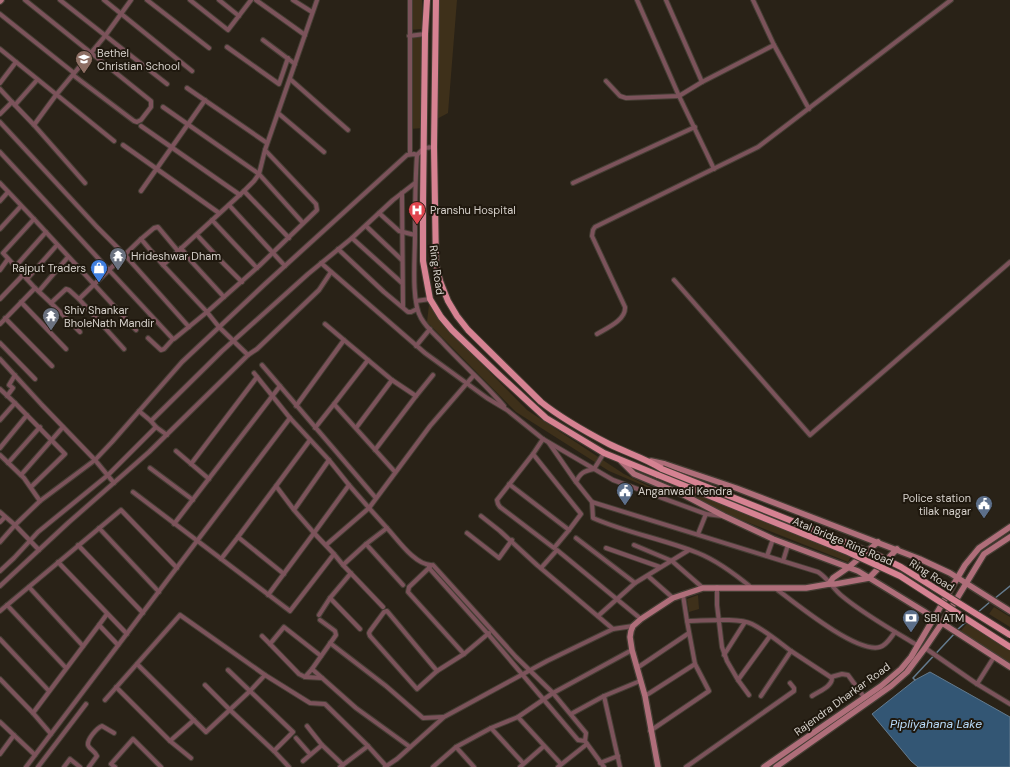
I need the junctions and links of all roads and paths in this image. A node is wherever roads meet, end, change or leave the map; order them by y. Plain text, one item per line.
1 (25, 0) edge
2 (60, 0) edge
3 (104, 0) edge
4 (131, 0) edge
5 (148, 0) edge
6 (190, 0) edge
7 (219, 0) edge
8 (251, 0) edge
9 (256, 0) edge
10 (293, 0) edge
11 (317, 0) edge
12 (410, 0) edge
13 (427, 0) edge
14 (436, 0) edge
15 (637, 0) edge
16 (666, 0) edge
17 (753, 0) edge
18 (951, 0) edge
19 (312, 12) junction
20 (121, 13) junction
21 (0, 14) edge
22 (239, 16) junction
23 (425, 34) junction
24 (305, 35) junction
25 (105, 36) junction
26 (409, 36) junction
27 (263, 40) dead end
28 (774, 44) junction
29 (227, 47) dead end
30 (209, 48) dead end
31 (0, 49) edge
32 (90, 53) junction
33 (288, 58) junction
34 (16, 62) junction
35 (295, 64) junction
36 (192, 71) dead end
37 (73, 74) junction
38 (290, 79) junction
39 (37, 80) junction
40 (606, 81) dead end
41 (702, 82) junction
42 (0, 83) edge
43 (167, 84) dead end
44 (279, 84) junction
45 (187, 88) dead end
46 (0, 89) edge
47 (286, 89) junction
48 (56, 95) junction
49 (678, 96) junction
50 (205, 100) junction
51 (14, 104) junction
52 (163, 107) dead end
53 (809, 109) junction
54 (278, 113) junction
55 (0, 114) edge
56 (0, 122) edge
57 (188, 124) junction
58 (34, 125) junction
59 (141, 126) dead end
60 (694, 127) junction
61 (348, 130) dead end
62 (114, 141) dead end
63 (267, 143) junction
64 (123, 145) dead end
65 (172, 147) junction
66 (434, 147) junction
67 (424, 148) junction
68 (265, 150) junction
69 (0, 152) edge
70 (324, 152) dead end
71 (410, 154) junction
72 (417, 155) junction
73 (157, 169) junction
74 (714, 169) junction
75 (259, 174) junction
76 (0, 183) edge
77 (85, 183) dead end
78 (415, 183) junction
79 (573, 183) dead end
80 (141, 191) dead end
81 (244, 191) junction
82 (8, 192) junction
83 (402, 193) junction
84 (240, 195) junction
85 (0, 201) edge
86 (229, 205) junction
87 (21, 206) junction
88 (379, 213) junction
89 (219, 214) junction
90 (34, 219) junction
91 (212, 220) junction
92 (304, 223) junction
93 (366, 226) junction
94 (0, 229) edge
95 (46, 232) junction
96 (402, 232) junction
97 (197, 234) junction
98 (415, 235) junction
99 (289, 238) junction
100 (352, 238) junction
101 (141, 239) junction
102 (57, 245) junction
103 (180, 249) junction
104 (338, 249) junction
105 (1, 252) edge
106 (273, 253) junction
107 (124, 254) junction
108 (68, 257) junction
109 (8, 259) junction
110 (402, 260) junction
111 (1010, 262) edge
112 (321, 263) junction
113 (163, 265) junction
114 (285, 266) junction
115 (15, 267) junction
116 (257, 268) junction
117 (0, 270) edge
118 (109, 270) junction
119 (331, 272) junction
120 (23, 275) junction
121 (27, 279) junction
122 (674, 280) dead end
123 (242, 282) junction
124 (402, 283) junction
125 (94, 284) junction
126 (37, 289) junction
127 (224, 297) junction
128 (0, 299) edge
129 (79, 299) junction
130 (430, 299) junction
131 (416, 301) junction
132 (21, 302) junction
133 (52, 303) junction
134 (403, 308) junction
135 (417, 309) junction
136 (207, 312) junction
137 (5, 318) junction
138 (0, 324) edge
139 (325, 324) dead end
140 (189, 327) junction
141 (219, 327) junction
142 (430, 329) junction
143 (136, 330) dead end
144 (80, 332) dead end
145 (597, 334) dead end
146 (148, 338) dead end
147 (173, 339) junction
148 (344, 340) junction
149 (234, 341) junction
150 (0, 343) edge
151 (416, 346) junction
152 (66, 349) dead end
153 (124, 349) dead end
154 (248, 356) junction
155 (0, 359) edge
156 (368, 360) junction
157 (262, 365) dead end
158 (52, 366) dead end
159 (15, 375) junction
160 (433, 375) dead end
161 (474, 375) junction
162 (35, 379) dead end
163 (392, 380) junction
164 (466, 383) junction
165 (280, 386) junction
166 (1, 392) edge
167 (7, 396) junction
168 (272, 396) junction
169 (416, 396) junction
170 (15, 403) junction
171 (334, 404) junction
172 (296, 406) junction
173 (507, 410) junction
174 (139, 411) junction
175 (27, 415) junction
176 (290, 418) junction
177 (0, 420) edge
178 (151, 421) junction
179 (63, 427) junction
180 (156, 427) junction
181 (40, 428) junction
182 (315, 428) junction
183 (356, 428) junction
184 (167, 435) junction
185 (52, 439) junction
186 (543, 439) junction
187 (310, 440) junction
188 (549, 443) junction
189 (0, 448) edge
190 (375, 450) junction
191 (176, 451) dead end
192 (604, 453) junction
193 (533, 454) junction
194 (0, 455) edge
195 (95, 460) junction
196 (329, 460) junction
197 (621, 461) junction
198 (650, 461) junction
199 (8, 463) junction
200 (191, 464) junction
201 (150, 468) dead end
202 (594, 469) junction
203 (395, 472) junction
204 (21, 475) junction
205 (108, 475) junction
206 (658, 475) joint
207 (209, 479) junction
208 (576, 482) junction
209 (114, 483) junction
210 (509, 484) junction
211 (349, 485) junction
212 (276, 486) junction
213 (31, 487) junction
214 (133, 492) dead end
215 (375, 497) junction
216 (193, 500) junction
217 (40, 501) junction
218 (592, 502) junction
219 (369, 508) junction
220 (294, 510) junction
221 (0, 512) edge
222 (706, 514) junction
223 (481, 516) dead end
224 (724, 516) junction
225 (5, 517) junction
226 (0, 522) edge
227 (174, 524) junction
228 (14, 525) junction
229 (1010, 527) edge
230 (99, 528) junction
231 (387, 528) junction
232 (569, 530) junction
233 (314, 533) junction
234 (467, 533) dead end
235 (698, 534) junction
236 (238, 537) junction
237 (1010, 537) edge
238 (576, 538) dead end
239 (512, 540) junction
240 (773, 540) junction
241 (30, 541) junction
242 (0, 542) edge
243 (197, 542) junction
244 (878, 542) junction
245 (366, 544) junction
246 (326, 545) junction
247 (634, 545) dead end
248 (788, 545) junction
249 (78, 546) junction
250 (606, 548) dead end
251 (897, 549) junction
252 (39, 550) junction
253 (689, 550) junction
254 (334, 554) junction
255 (767, 556) junction
256 (221, 559) junction
257 (672, 561) junction
258 (783, 561) junction
259 (58, 562) junction
260 (343, 565) junction
261 (430, 566) junction
262 (660, 567) junction
263 (849, 567) junction
264 (177, 568) junction
265 (541, 568) junction
266 (0, 571) edge
267 (351, 573) junction
268 (284, 574) junction
269 (648, 576) junction
270 (869, 578) junction
271 (958, 578) junction
272 (635, 583) junction
273 (829, 584) junction
274 (967, 584) junction
275 (403, 585) dead end
276 (0, 586) edge
277 (29, 587) junction
278 (717, 587) junction
279 (703, 588) junction
280 (752, 588) junction
281 (775, 588) junction
282 (159, 592) junction
283 (268, 595) junction
284 (684, 595) junction
285 (330, 598) junction
286 (672, 598) junction
287 (617, 599) junction
288 (6, 605) junction
289 (383, 607) dead end
290 (0, 611) edge
291 (1010, 611) edge
292 (143, 613) junction
293 (107, 614) junction
294 (319, 615) dead end
295 (598, 616) junction
296 (934, 618) junction
297 (641, 619) junction
298 (320, 620) dead end
299 (719, 620) junction
300 (687, 621) junction
301 (745, 622) junction
302 (942, 624) junction
303 (99, 625) junction
304 (633, 626) junction
305 (360, 629) dead end
306 (613, 629) junction
307 (492, 630) junction
308 (895, 632) junction
309 (689, 633) junction
310 (127, 634) junction
311 (488, 634) junction
312 (1010, 635) edge
313 (262, 636) dead end
314 (770, 636) junction
315 (0, 639) edge
316 (330, 643) junction
317 (270, 644) junction
318 (118, 645) junction
319 (917, 645) junction
320 (83, 646) junction
321 (1010, 647) edge
322 (925, 648) junction
323 (632, 650) junction
324 (791, 650) junction
325 (464, 654) junction
326 (724, 655) junction
327 (321, 656) junction
328 (516, 657) junction
329 (994, 657) junction
330 (510, 661) junction
331 (137, 664) junction
332 (694, 664) junction
333 (1010, 667) edge
334 (66, 668) junction
335 (637, 668) junction
336 (312, 669) junction
337 (228, 670) dead end
338 (437, 671) junction
339 (530, 671) junction
340 (265, 675) junction
341 (523, 675) junction
342 (305, 677) junction
343 (831, 677) junction
344 (322, 678) junction
345 (0, 679) edge
346 (738, 680) junction
347 (640, 681) junction
348 (790, 683) dead end
349 (977, 684) junction
350 (205, 685) dead end
351 (116, 687) junction
352 (49, 691) junction
353 (250, 691) junction
354 (553, 693) junction
355 (749, 695) dead end
356 (604, 696) junction
357 (645, 696) junction
358 (761, 696) dead end
359 (812, 696) dead end
360 (864, 697) junction
361 (105, 700) dead end
362 (544, 700) junction
363 (86, 704) dead end
364 (1010, 704) edge
365 (230, 710) junction
366 (32, 713) junction
367 (571, 714) junction
368 (444, 717) junction
369 (518, 717) junction
370 (194, 720) junction
371 (0, 722) edge
372 (307, 726) dead end
373 (491, 728) junction
374 (650, 731) junction
375 (51, 734) junction
376 (114, 734) dead end
377 (14, 735) junction
378 (296, 738) dead end
379 (170, 741) junction
380 (586, 742) junction
381 (322, 745) junction
382 (368, 746) junction
383 (544, 746) junction
384 (410, 747) junction
385 (456, 747) junction
386 (274, 751) junction
387 (0, 754) edge
388 (310, 754) junction
389 (35, 755) junction
390 (618, 756) junction
391 (190, 758) dead end
392 (303, 760) dead end
393 (600, 763) junction
394 (521, 765) edge
395 (560, 765) edge
396 (342, 766) edge
397 (435, 766) edge
398 (26, 767) edge
399 (38, 767) edge
400 (64, 767) edge
401 (80, 767) edge
402 (89, 767) edge
403 (115, 767) edge
404 (161, 767) edge
405 (289, 767) edge
406 (386, 767) edge
407 (474, 767) edge
408 (604, 767) edge
409 (620, 767) edge
410 (658, 767) edge
411 (686, 767) edge
412 (764, 767) edge
413 (776, 767) edge

1 - 32 street
2 - 25 street
3 - 20 street
4 - 20 street
5 - 30 street
6 - 22 street
7 - 22 street
8 - 22 street
9 - 24 street
10 - 19 street
11 - 19 street
12 - 26 street
13 - 23 main road, Ring Road
14 - 66 main road, Ring Road
15 - 49 street
16 - 41 street
17 - 28 street
18 - 53 street
19 - 24 street
20 - 25 street
20 - 36 street
21 - 37 street
23 - 26 street
23 - 67 main road, Ring Road
24 - 35 street
25 - 32 street
25 - 43 street
26 - 71 street
27 - 33 street
28 - 41 street
28 - 53 street
29 - 44 street
31 - 34 street
32 - 37 street
32 - 37 street
33 - 35 street
33 - 44 street
34 - 39 street
34 - 42 street
35 - 38 street
37 - 48 street
38 - 47 street
38 - 61 street
39 - 48 street
39 - 51 street
40 - 49 street
41 - 49 street
44 - 47 street
45 - 50 street
46 - 51 street
47 - 54 street
48 - 58 street
48 - 62 street
49 - 60 street
50 - 57 street
50 - 63 street
51 - 55 street
51 - 58 street
52 - 57 street
53 - 74 street
54 - 63 street
54 - 70 street
56 - 107 street
57 - 65 street
57 - 75 street
58 - 77 street
59 - 65 street
60 - 74 street
60 - 79 street
63 - 68 street
64 - 73 street
65 - 73 street
65 - 84 street
66 - 67 street
66 - 198 main road, Ring Road
67 - 72 street
67 - 130 main road, Ring Road
68 - 75 street
68 - 92 street
69 - 118 street
71 - 72 street
71 - 114 street
72 - 78 street
73 - 80 street
73 - 89 street
74 - 145 street
75 - 81 street
75 - 92 street
76 - 82 street
78 - 83 street
78 - 98 street
81 - 84 street
81 - 99 street
82 - 85 street
82 - 87 street
83 - 88 street
83 - 96 street
84 - 86 street
86 - 89 street
86 - 106 street
87 - 90 street
87 - 94 street
88 - 93 street
88 - 96 street
89 - 91 street
90 - 95 street
90 - 105 street
91 - 97 street
91 - 116 street
92 - 99 street
93 - 100 street
93 - 110 street
95 - 102 street
95 - 115 street
96 - 98 street
96 - 110 street
97 - 103 street
97 - 123 street
98 - 131 street
99 - 106 street
100 - 104 street
100 - 124 street
101 - 103 street
101 - 107 street
101 - 113 street
102 - 108 street
102 - 121 street
103 - 113 street
103 - 127 street
104 - 112 street
104 - 134 street
105 - 109 street
106 - 114 street
106 - 116 street
107 - 118 street
107 - 140 street
108 - 125 street
108 - 126 street
109 - 115 street
109 - 117 street
110 - 124 street
111 - 122 street
112 - 119 street
112 - 149 street
113 - 136 street
114 - 141 street
115 - 120 street
116 - 123 street
118 - 125 street
118 - 147 street
119 - 151 street
119 - 154 street
120 - 121 street
120 - 128 street
121 - 126 street
123 - 127 street
124 - 134 street
125 - 129 street
125 - 143 street
126 - 132 street
126 - 133 street
127 - 136 street
129 - 133 street
129 - 153 street
130 - 131 street
130 - 192 main road, Ring Road
131 - 135 street
132 - 137 street
132 - 152 street
133 - 144 street
134 - 135 street
135 - 142 street
136 - 140 street
136 - 141 street
137 - 138 street
137 - 158 street
139 - 148 street
140 - 147 street
141 - 149 street
141 - 174 street
142 - 151 street
142 - 161 street
146 - 147 street
148 - 156 street
148 - 172 street
149 - 154 street
149 - 178 street
150 - 162 street
151 - 164 street
154 - 184 street
155 - 159 street
156 - 163 street
156 - 171 street
157 - 165 street
159 - 167 street
159 - 179 street
160 - 169 street
161 - 164 street
161 - 173 street
163 - 169 street
163 - 183 street
164 - 173 street
164 - 203 street
165 - 168 street
165 - 172 street
166 - 167 street
167 - 170 street
168 - 176 street
168 - 200 street
168 - 207 street
169 - 190 street
170 - 175 street
170 - 177 street
171 - 182 street
171 - 183 street
172 - 182 street
173 - 186 street
174 - 178 street
174 - 195 street
175 - 181 street
175 - 189 street
176 - 187 street
176 - 243 street
178 - 180 street
179 - 185 street
179 - 195 street
180 - 184 street
180 - 205 street
181 - 185 street
181 - 199 street
182 - 215 street
183 - 190 street
184 - 209 street
185 - 204 street
185 - 213 street
186 - 188 street
186 - 193 street
187 - 196 street
187 - 212 street
188 - 202 street
188 - 208 street
190 - 203 street
191 - 200 street
192 - 197 main road, Ring Road
192 - 202 street
193 - 210 street
193 - 232 street
194 - 199 street
195 - 205 street
195 - 217 street
196 - 211 street
196 - 220 street
197 - 206 main road, Ring Road
197 - 224 street
198 - 244 street
198 - 312 main road, Ring Road, bridge
199 - 204 street
200 - 207 street
201 - 216 street
202 - 208 street
202 - 222 street
203 - 215 street
204 - 213 street
205 - 209 street
205 - 241 street
206 - 321 main road, Atal Bridge Ring Road, bridge
207 - 216 street
208 - 218 street
209 - 252 street
210 - 232 street
210 - 232 street
211 - 219 street
211 - 233 street
212 - 220 street
212 - 236 street
213 - 217 street
214 - 227 street
215 - 219 street
216 - 227 street
217 - 228 street
218 - 235 street
218 - 253 street
219 - 231 street
219 - 246 street
220 - 233 street
221 - 225 street
222 - 224 street
222 - 235 street
223 - 239 street
224 - 240 street
225 - 226 street
225 - 228 street
227 - 243 street
228 - 241 street
228 - 242 street
229 - 271 street, Rajendra Dharkar Road
230 - 249 street
230 - 264 street
230 - 282 street
231 - 245 street
231 - 261 street
233 - 246 street
233 - 268 street
234 - 239 street
235 - 255 street
236 - 256 street
236 - 268 street
237 - 274 street, Rajendra Dharkar Road
238 - 272 street
239 - 265 street
240 - 248 street
240 - 255 street
241 - 252 street
241 - 266 street
243 - 256 street
243 - 264 street
244 - 251 street
244 - 263 street
245 - 260 street
245 - 275 street
246 - 254 street
247 - 257 street
248 - 258 street
248 - 263 street
249 - 259 street
249 - 292 street
250 - 262 street
251 - 270 street
251 - 271 street
252 - 276 street
253 - 257 street
253 - 280 street
254 - 260 street
254 - 283 street
255 - 258 street
256 - 283 street
257 - 262 street
257 - 279 street
258 - 273 street
259 - 277 street
259 - 293 street
260 - 267 street
261 - 307 street
261 - 311 street
261 - 325 street
262 - 269 street
263 - 270 street
263 - 273 street
264 - 282 street
265 - 287 street
265 - 295 street
267 - 285 street
267 - 289 street
268 - 283 street
269 - 272 street
269 - 286 street
270 - 273 street
270 - 296 street
271 - 274 street
271 - 296 street, Rajendra Dharkar Road
272 - 287 street
273 - 281 street
273 - 308 street
274 - 291 street
274 - 302 street, Rajendra Dharkar Road
277 - 288 street
277 - 320 street
278 - 279 street
278 - 280 street
278 - 299 street
279 - 284 street
280 - 281 street
281 - 308 street
282 - 292 street
284 - 286 street
284 - 300 street
285 - 294 street
285 - 305 street
286 - 297 street
287 - 295 street
287 - 297 street
288 - 290 street
288 - 334 street
292 - 310 street
293 - 303 street
293 - 310 street
295 - 306 street
296 - 302 street
296 - 319 street, Rajendra Dharkar Road
297 - 304 street
298 - 316 street
299 - 300 street
299 - 301 street
299 - 326 street
300 - 309 street
301 - 314 street
301 - 326 street
302 - 322 street, Rajendra Dharkar Road
302 - 329 street
303 - 318 street
303 - 320 street
304 - 306 street
304 - 323 street
306 - 339 street
307 - 311 street
307 - 328 street
308 - 319 street
309 - 332 street
309 - 335 street
310 - 318 street
311 - 325 street
311 - 330 street
313 - 317 street
314 - 324 street
314 - 346 street
315 - 352 street
316 - 327 street
316 - 368 street
317 - 327 street
317 - 342 street
318 - 375 street
319 - 360 street, Rajendra Dharkar Road
320 - 334 street
322 - 349 street
322 - 413 street, Rajendra Dharkar Road
323 - 335 street
323 - 354 street
324 - 343 street
324 - 358 street
325 - 338 street
326 - 346 street
327 - 336 street
328 - 330 street
328 - 339 street
329 - 333 street
329 - 349 street
330 - 341 street
331 - 340 street
331 - 351 street
331 - 370 street
332 - 357 street
332 - 374 street
334 - 352 street
335 - 347 street
336 - 342 street
336 - 344 street
337 - 353 street
338 - 338 street
339 - 341 street
339 - 354 street
340 - 353 street
340 - 382 street
341 - 362 street
341 - 368 street
342 - 344 street
343 - 359 street
343 - 360 street
344 - 384 street
345 - 366 street
346 - 355 street
347 - 356 street
347 - 357 street
348 - 411 street
349 - 364 street
350 - 365 street
351 - 361 street
351 - 379 street
352 - 366 street
353 - 365 street
353 - 386 street
354 - 362 street
354 - 367 street
356 - 367 street
356 - 390 street
357 - 374 street
360 - 412 street, Rajendra Dharkar Road
362 - 369 street
362 - 380 street
363 - 399 street
365 - 370 street
365 - 386 street
366 - 375 street
367 - 380 street
368 - 384 street
369 - 373 street
369 - 383 street
370 - 379 street
371 - 377 street
372 - 381 street
373 - 385 street
373 - 394 street
374 - 410 street
375 - 389 street
376 - 402 street
377 - 387 street
377 - 389 street
378 - 388 street
379 - 391 street
380 - 393 street
380 - 395 street
381 - 388 street
381 - 396 street
382 - 396 street
382 - 406 street
383 - 394 street
383 - 395 street
384 - 406 street
385 - 397 street
385 - 407 street
386 - 405 street
388 - 392 street
389 - 398 street
390 - 393 street
390 - 409 street
393 - 408 street
400 - 401 street
403 - 404 street

